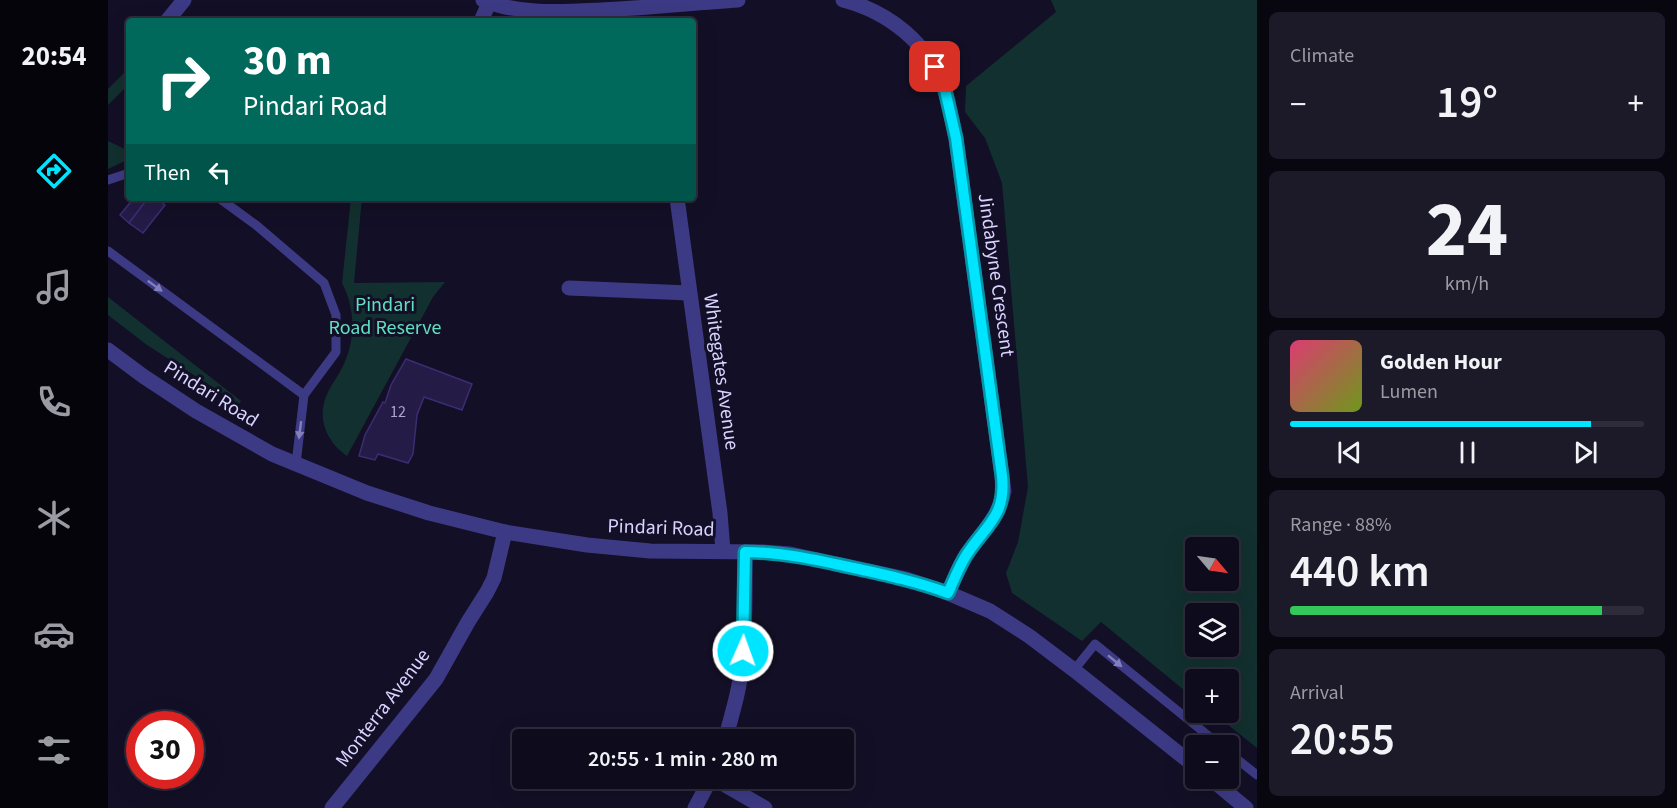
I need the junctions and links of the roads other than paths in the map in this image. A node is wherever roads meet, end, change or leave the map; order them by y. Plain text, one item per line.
1 (184, 0) edge
2 (738, 0) edge
3 (843, 0) edge
4 (486, 1) edge
5 (652, 14) edge
6 (169, 18) edge
7 (482, 18) edge
8 (126, 174) edge
9 (108, 180) edge
10 (223, 201) edge
11 (677, 201) edge
12 (108, 251) edge
13 (569, 288) dead end
14 (689, 293) junction
15 (108, 350) edge
16 (304, 395) junction
17 (296, 464) junction
18 (505, 532) junction
19 (723, 551) junction
20 (745, 552) junction
21 (948, 593) junction
22 (1074, 670) junction
23 (728, 729) edge
24 (1207, 735) edge
25 (1185, 758) edge
26 (1239, 761) edge
27 (1257, 775) edge
28 (706, 789) edge
29 (731, 789) edge
30 (1223, 789) edge
31 (332, 808) edge
32 (695, 808) edge
33 (765, 808) edge
34 (1246, 808) edge

1 - 6 street
2 - 5 street
3 - 21 street, Jindabyne Crescent
4 - 5 street
4 - 7 street
8 - 9 lane
10 - 16 lane
11 - 14 street, Whitegates Avenue
12 -> 16 lane
13 - 14 street
14 - 19 street, Whitegates Avenue
15 - 17 street, Pindari Road
16 -> 17 lane
17 - 18 street, Pindari Road
18 - 19 street, Pindari Road
18 - 31 street, Monterra Avenue
19 - 20 street, Pindari Road
20 - 21 street, Pindari Road
20 - 23 street
21 - 22 street, Pindari Road
22 -> 24 lane
22 - 25 street, Pindari Road
26 - 27 lane
28 - 32 street
29 - 33 street
30 - 34 street

